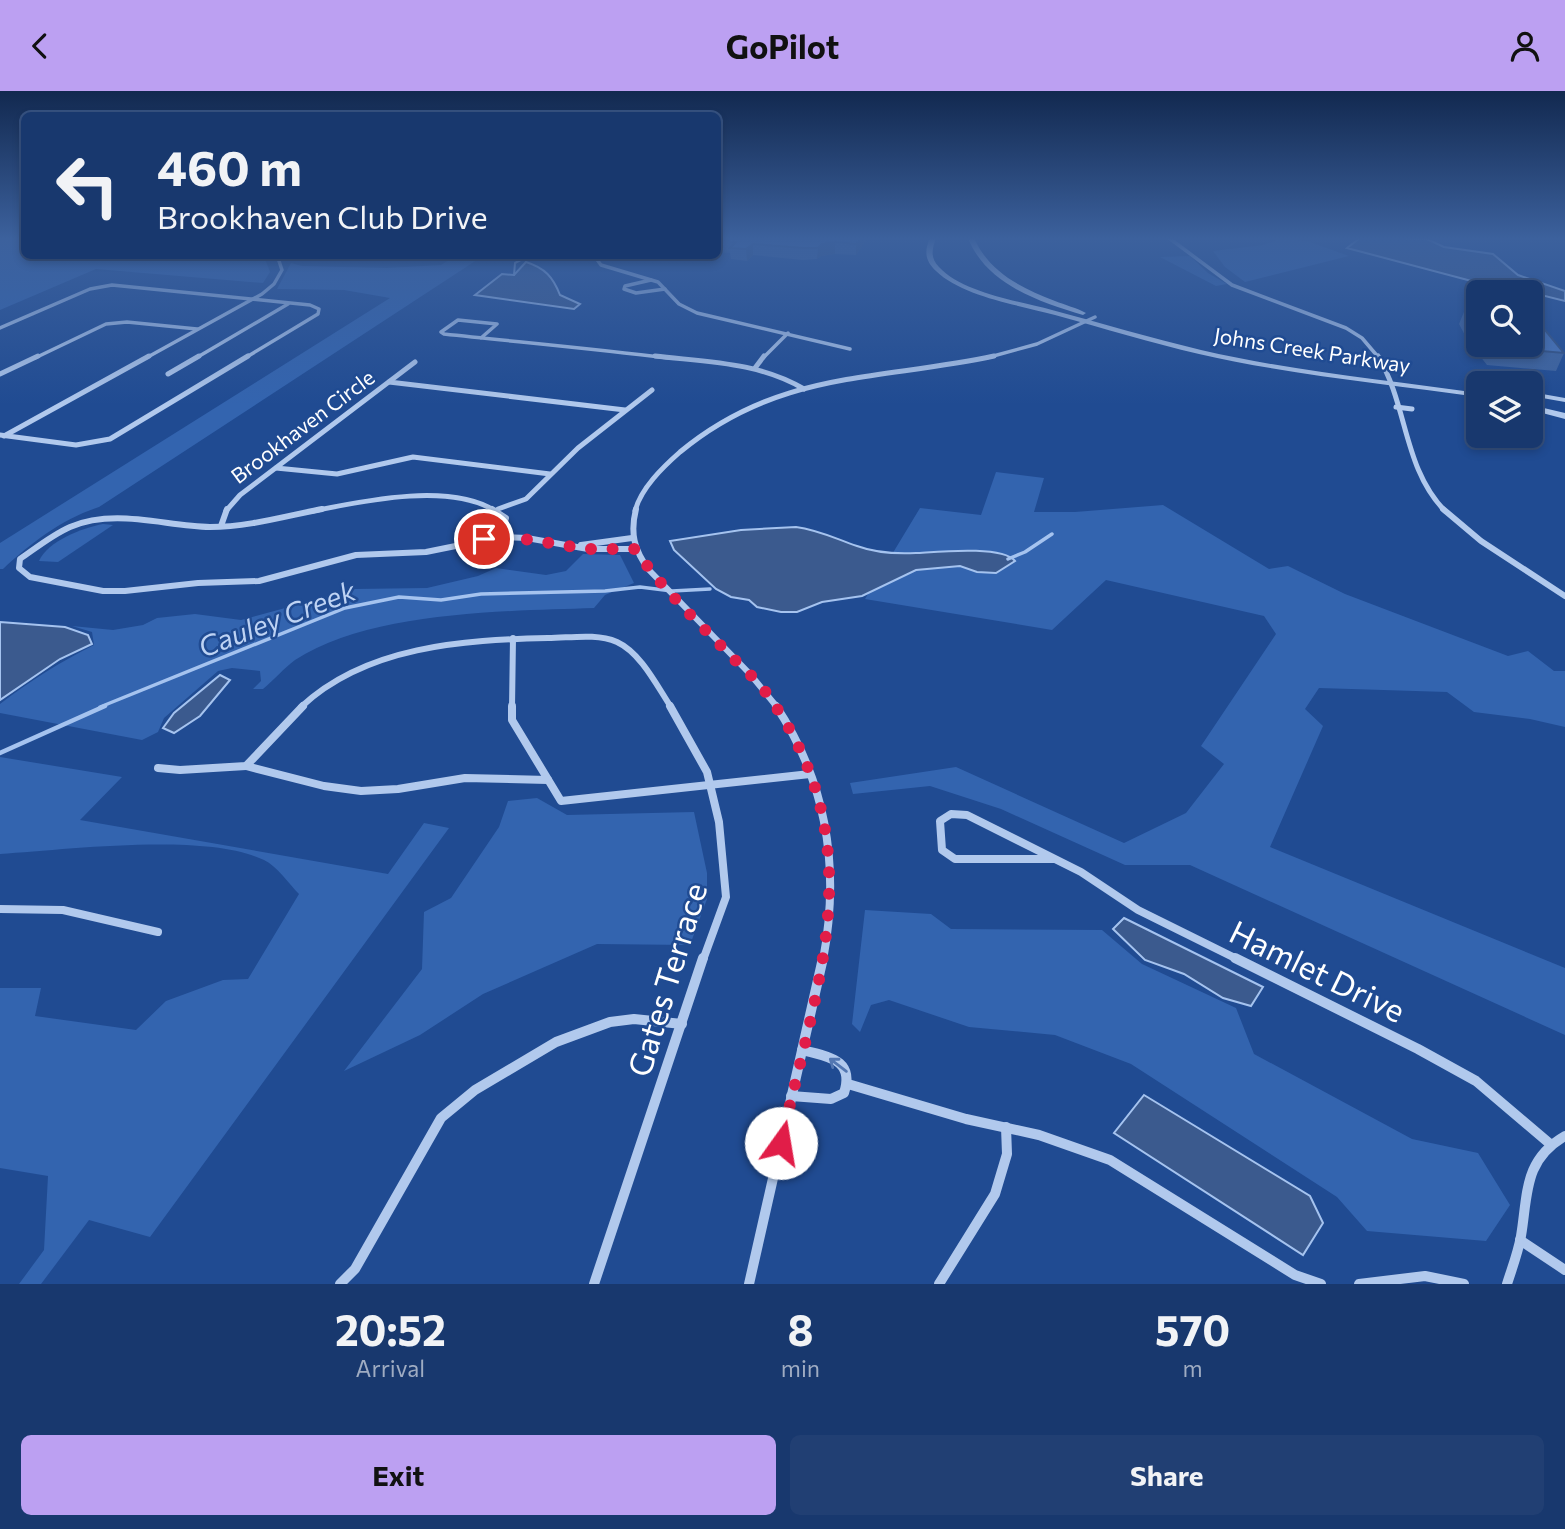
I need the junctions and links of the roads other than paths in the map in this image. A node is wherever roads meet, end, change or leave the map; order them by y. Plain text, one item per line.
1 (79, 294) edge
2 (192, 294) edge
3 (260, 294) edge
4 (670, 294) edge
5 (984, 294) edge
6 (1035, 294) edge
7 (1254, 294) edge
8 (253, 299) junction
9 (288, 304) dead end
10 (1095, 317) junction
11 (1084, 321) junction
12 (0, 328) edge
13 (197, 330) junction
14 (789, 333) junction
15 (481, 338) junction
16 (850, 349) dead end
17 (415, 362) dead end
18 (755, 368) junction
19 (168, 373) dead end
20 (0, 374) edge
21 (1387, 378) junction
22 (388, 382) junction
23 (1466, 385) edge
24 (804, 389) junction
25 (652, 390) dead end
26 (1466, 393) edge
27 (1543, 396) edge
28 (1565, 400) edge
29 (1396, 407) junction
30 (1412, 409) dead end
31 (625, 410) junction
32 (1543, 410) edge
33 (1565, 416) edge
34 (1, 436) edge
35 (276, 468) junction
36 (550, 474) junction
37 (498, 509) junction
38 (221, 526) junction
39 (500, 537) junction
40 (632, 538) junction
41 (599, 546) junction
42 (635, 549) junction
43 (1565, 596) edge
44 (513, 638) junction
45 (246, 766) junction
46 (158, 768) dead end
47 (810, 774) junction
48 (548, 780) junction
49 (712, 784) junction
50 (1054, 859) junction
51 (0, 909) edge
52 (158, 932) dead end
53 (682, 1024) junction
54 (802, 1050) junction
55 (848, 1084) junction
56 (791, 1096) junction
57 (1006, 1128) junction
58 (1565, 1136) edge
59 (1549, 1143) junction
60 (1520, 1240) junction
61 (1565, 1270) edge
62 (340, 1284) edge
63 (594, 1284) edge
64 (749, 1284) edge
65 (939, 1284) edge
66 (1321, 1284) edge
67 (1359, 1284) edge
68 (1465, 1284) edge
69 (1507, 1284) edge

1 - 12 street
2 - 8 street
3 - 8 street
4 - 14 street
5 - 11 street, Johns Creek Parkway
6 - 10 street, Johns Creek Parkway
7 - 21 street
8 - 13 street
8 - 34 street
9 - 19 street
10 - 11 street
10 - 21 street, Johns Creek Parkway
11 - 21 street, Johns Creek Parkway
11 - 24 street
13 - 20 street
13 - 34 street
14 - 16 street
14 - 18 street
15 - 15 street
15 - 18 street
17 - 22 street, Brookhaven Circle
18 - 24 street
21 - 23 street, Johns Creek Parkway
21 - 26 street, Johns Creek Parkway
21 - 29 street
22 - 31 street
22 - 35 street, Brookhaven Circle
24 - 40 street
25 - 31 street
27 - 28 street
29 - 30 street
29 - 43 street
31 - 36 street
32 - 33 street
35 - 36 street
35 - 38 street, Brookhaven Circle
36 - 37 street
37 - 38 street
37 - 39 street
38 - 39 street
39 - 41 street
40 - 41 street
40 - 42 street
41 - 42 street
42 - 47 street
44 - 45 street
44 - 48 street
44 - 49 street, Gates Terrace
45 - 46 street
45 - 48 street
47 - 49 street
47 - 54 street
48 - 49 street
49 - 53 street, Gates Terrace
50 - 50 street, Hamlet Drive
50 - 59 street, Hamlet Drive
51 - 52 street
53 - 62 street
53 - 63 street, Gates Terrace
55 -> 54 street
54 - 56 street
55 - 56 street
55 - 57 street
56 - 64 street
57 - 65 street
57 - 66 street
58 - 59 street
59 - 60 street
60 - 61 street
60 - 69 street
67 - 68 street

